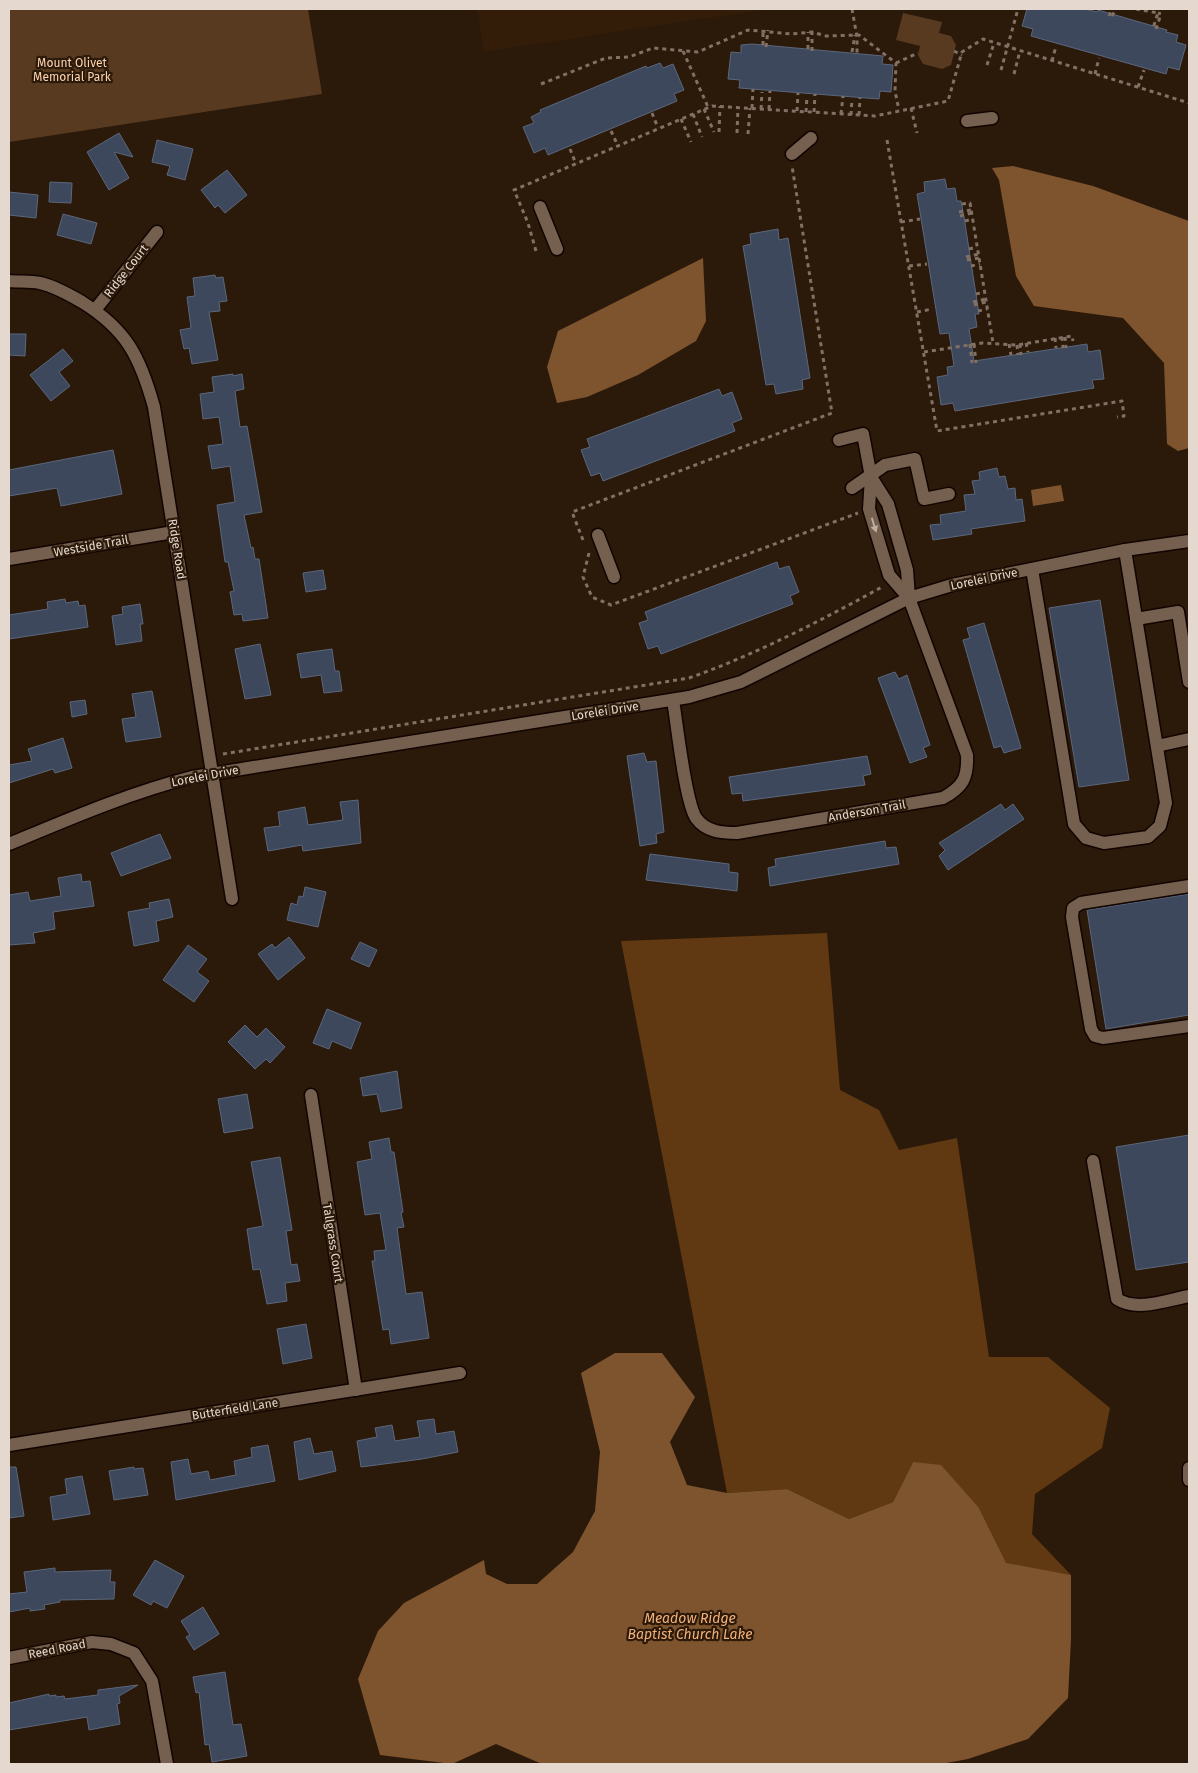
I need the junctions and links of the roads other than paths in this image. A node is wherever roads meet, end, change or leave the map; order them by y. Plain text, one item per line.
1 (992, 118) dead end
2 (967, 121) dead end
3 (811, 138) dead end
4 (792, 154) road end
5 (540, 207) dead end
6 (156, 232) dead end
7 (557, 249) dead end
8 (9, 281) edge
9 (96, 310) junction
10 (839, 440) dead end
11 (871, 477) junction
12 (852, 488) dead end
13 (949, 494) dead end
14 (174, 532) junction
15 (598, 535) dead end
16 (1189, 540) edge
17 (1125, 550) junction
18 (9, 560) edge
19 (1032, 569) junction
20 (614, 577) dead end
21 (908, 598) junction
22 (1136, 619) junction
23 (1189, 682) edge
24 (673, 700) junction
25 (1189, 739) edge
26 (1157, 746) junction
27 (213, 774) junction
28 (9, 844) edge
29 (1189, 886) edge
30 (232, 899) dead end
31 (1189, 1026) edge
32 (311, 1095) dead end
33 (1093, 1161) dead end
34 (1189, 1296) edge
35 (460, 1373) dead end
36 (356, 1390) junction
37 (9, 1445) edge
38 (1189, 1468) edge
39 (1189, 1480) edge
40 (9, 1658) edge
41 (166, 1764) edge

1 - 2 street
3 - 4 street
5 - 7 street
6 - 9 street, Ridge Court
8 - 9 street, Ridge Road
9 - 14 street, Ridge Road
10 - 11 street
11 - 12 street
11 - 13 street
11 - 21 street
11 -> 21 street
14 - 18 street, Westside Trail
14 - 27 street, Ridge Road
15 - 20 street
16 - 17 street, Lorelei Drive
17 - 19 street, Lorelei Drive
17 - 22 street
19 - 21 street, Lorelei Drive
19 - 26 street
21 - 24 street, Lorelei Drive
21 - 24 street, Anderson Trail
22 - 23 street
22 - 26 street
24 - 27 street, Lorelei Drive
25 - 26 street
27 - 28 street, Lorelei Drive
27 - 30 street, Ridge Road
29 - 31 street
32 - 36 street, Tallgrass Court
33 - 34 street
35 - 36 street, Butterfield Lane
36 - 37 street, Butterfield Lane
38 - 39 street
40 - 41 street, Reed Road

